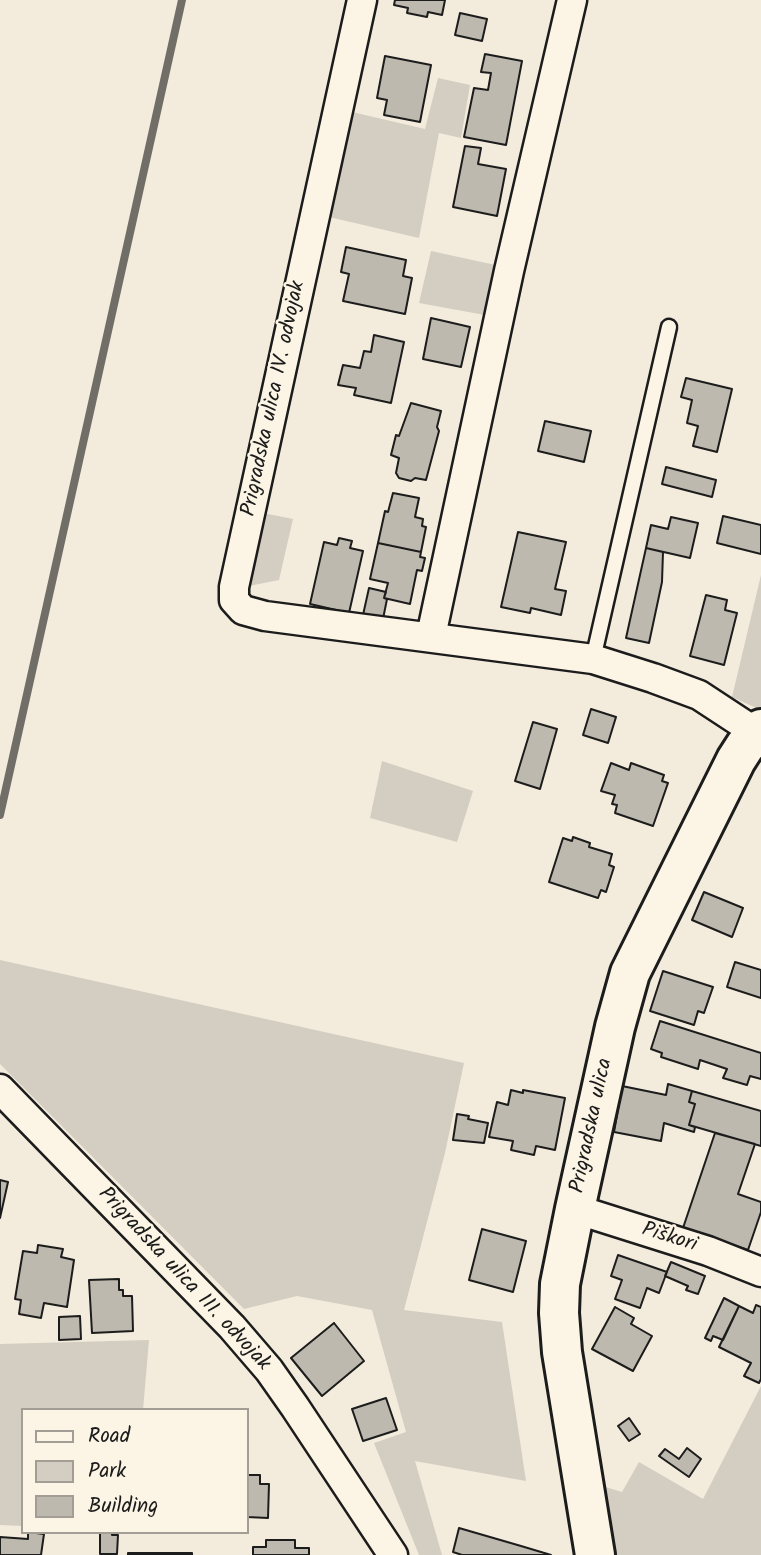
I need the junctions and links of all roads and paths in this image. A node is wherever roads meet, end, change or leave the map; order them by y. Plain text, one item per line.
1 (362, 0) edge
2 (572, 0) edge
3 (669, 327) dead end
4 (431, 636) junction
5 (593, 659) junction
6 (759, 731) edge
7 (0, 1089) edge
8 (575, 1209) junction
9 (761, 1272) edge
10 (393, 1555) edge
11 (595, 1555) edge

1 - 4 street, Prigradska ulica IV. odvojak
2 - 4 street
3 - 5 lane
4 - 5 street, Prigradska ulica IV. odvojak
5 - 6 street, Prigradska ulica IV. odvojak
6 - 8 main road, Prigradska ulica
7 - 10 street, Prigradska ulica III. odvojak
8 - 9 street, Piškori
8 - 11 main road, Prigradska ulica

